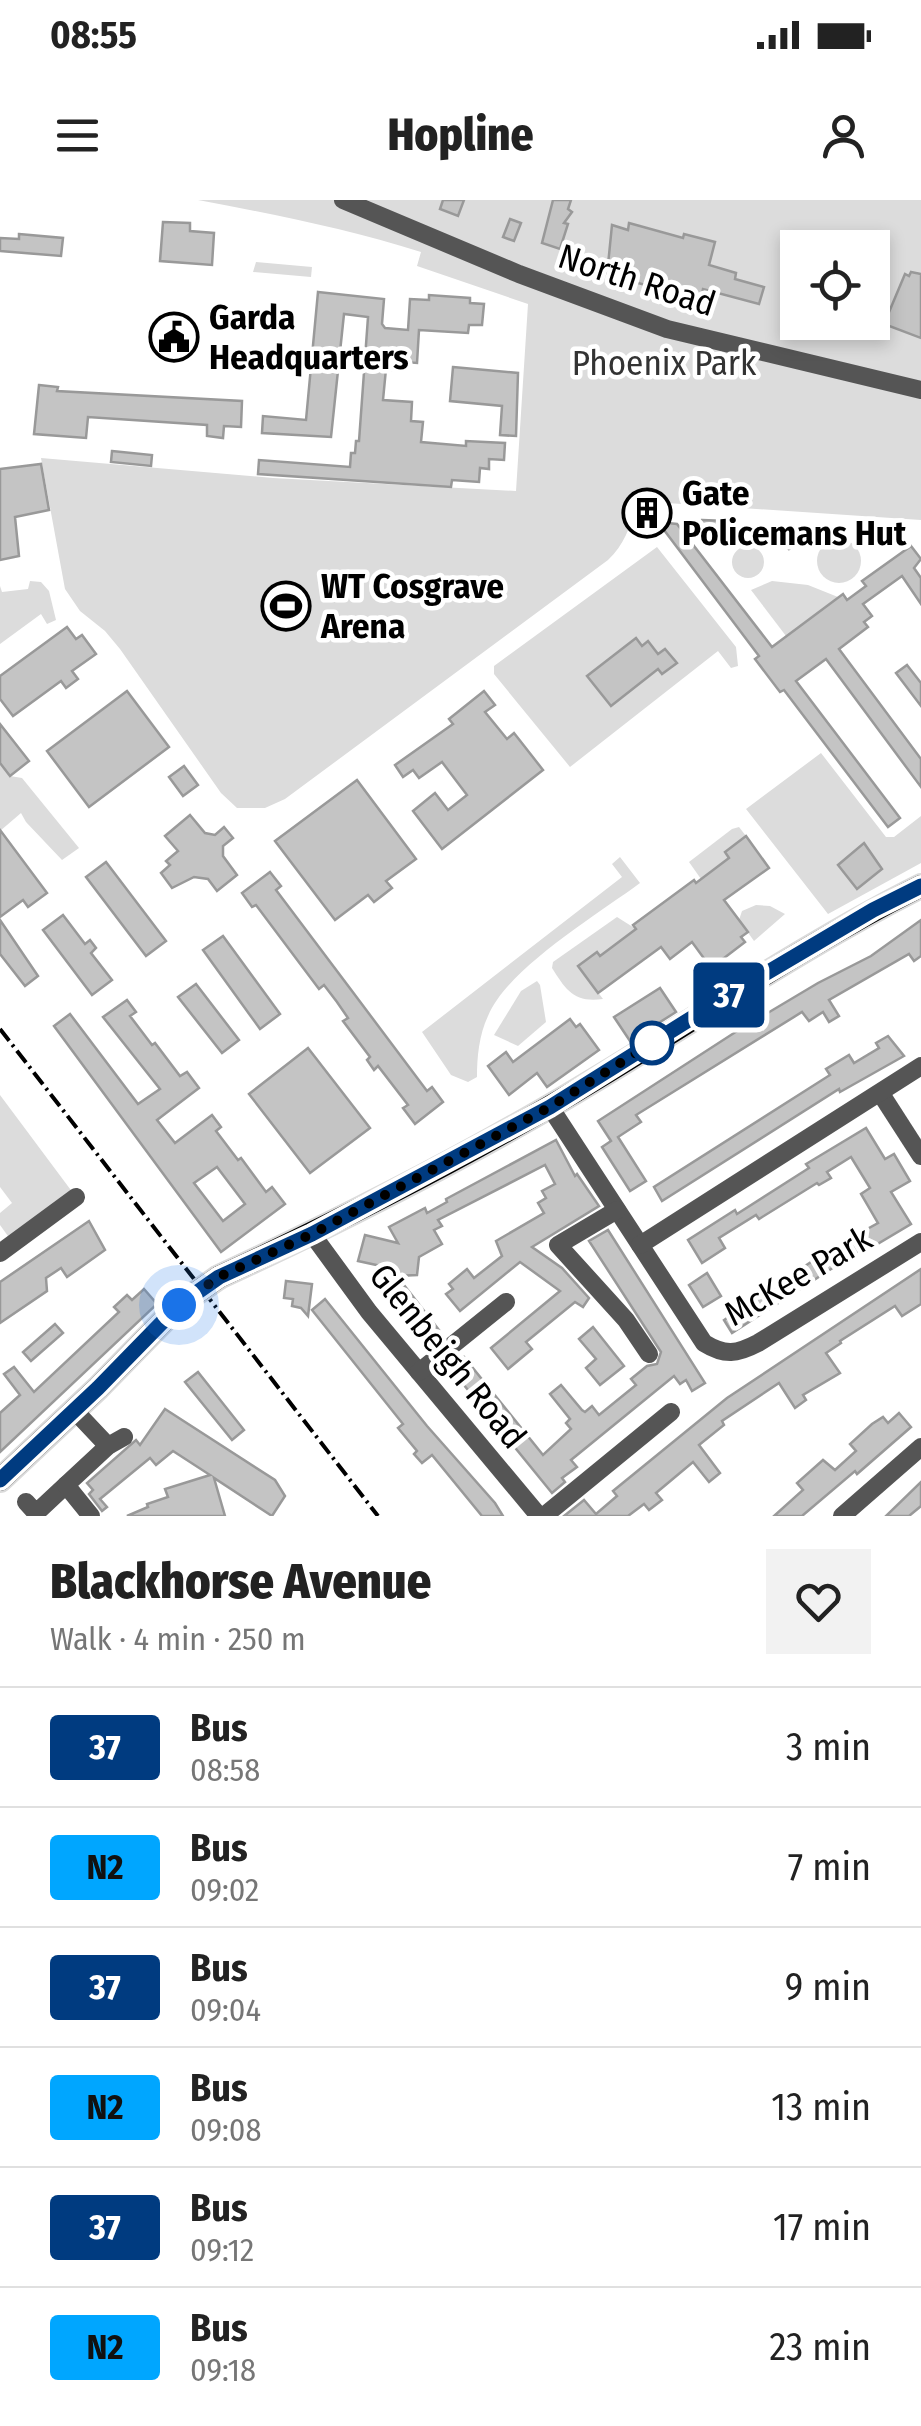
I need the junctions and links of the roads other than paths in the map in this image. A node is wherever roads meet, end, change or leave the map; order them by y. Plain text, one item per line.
1 (343, 200) edge
2 (921, 390) edge
3 (921, 886) edge
4 (921, 1066) edge
5 (880, 1094) junction
6 (550, 1107) junction
7 (921, 1156) edge
8 (76, 1196) dead end
9 (618, 1210) junction
10 (312, 1234) junction
11 (921, 1242) edge
12 (640, 1246) junction
13 (0, 1253) edge
14 (506, 1302) dead end
15 (649, 1354) dead end
16 (419, 1372) junction
17 (74, 1410) junction
18 (671, 1412) dead end
19 (921, 1447) edge
20 (0, 1480) edge
21 (66, 1485) junction
22 (26, 1502) dead end
23 (91, 1516) edge
24 (542, 1516) edge
25 (842, 1516) edge

1 - 2 street, North Road
3 - 6 main road
4 - 5 street
5 - 7 street
5 - 12 street
6 - 9 street, McKee Park
6 - 10 main road
8 - 13 street
9 - 12 street, McKee Park
9 - 15 street
10 - 16 street, Glenbeigh Road
10 - 17 main road, bridge
11 - 12 street, McKee Park
14 - 16 street
16 - 24 street, Glenbeigh Road
17 - 20 main road
17 - 21 street
18 - 24 street
19 - 25 street
21 - 22 street
21 - 23 street

